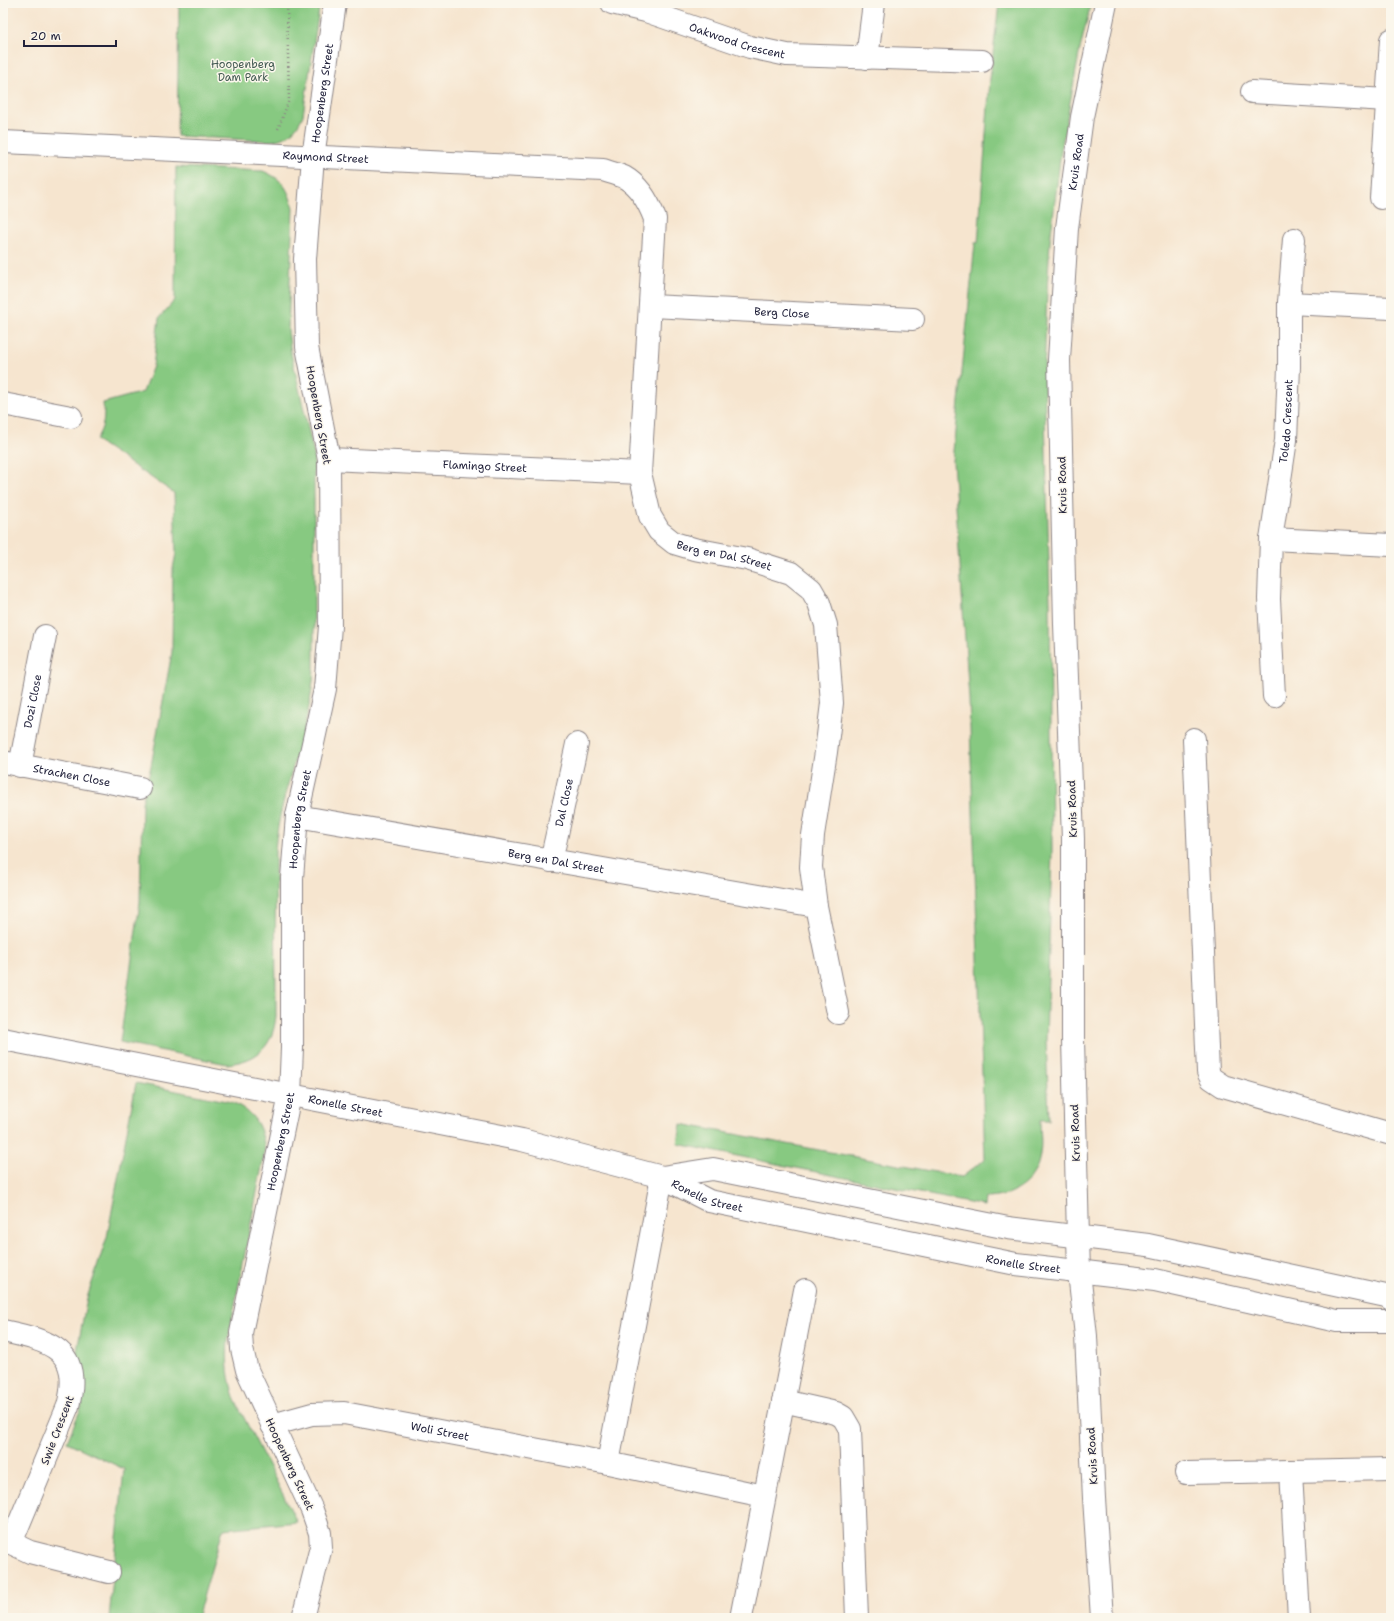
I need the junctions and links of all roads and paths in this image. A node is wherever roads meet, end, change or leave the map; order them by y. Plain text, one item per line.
1 (288, 3) edge
2 (335, 3) edge
3 (612, 3) edge
4 (874, 3) edge
5 (1106, 3) edge
6 (1391, 40) edge
7 (867, 58) junction
8 (982, 61) dead end
9 (1252, 92) dead end
10 (1387, 100) junction
11 (3, 142) edge
12 (260, 154) junction
13 (314, 157) junction
14 (641, 192) joint
15 (1381, 198) dead end
16 (1294, 239) dead end
17 (1288, 303) junction
18 (651, 306) junction
19 (1391, 308) edge
20 (913, 320) dead end
21 (3, 404) edge
22 (71, 417) dead end
23 (329, 459) junction
24 (640, 473) junction
25 (1271, 539) junction
26 (1391, 545) edge
27 (45, 636) dead end
28 (1274, 696) dead end
29 (1194, 739) dead end
30 (577, 744) dead end
31 (12, 764) edge
32 (140, 788) dead end
33 (297, 816) junction
34 (551, 861) junction
35 (816, 906) junction
36 (838, 1013) dead end
37 (3, 1039) edge
38 (290, 1095) junction
39 (1391, 1134) edge
40 (662, 1178) junction
41 (1078, 1237) junction
42 (1079, 1272) junction
43 (805, 1290) dead end
44 (1391, 1299) edge
45 (1391, 1321) edge
46 (3, 1331) edge
47 (783, 1401) junction
48 (272, 1425) junction
49 (608, 1463) junction
50 (1391, 1469) edge
51 (1291, 1471) junction
52 (1186, 1473) dead end
53 (764, 1496) junction
54 (7, 1542) edge
55 (109, 1572) dead end
56 (303, 1618) edge
57 (740, 1618) edge
58 (857, 1618) edge
59 (1102, 1618) edge
60 (1299, 1618) edge

1 - 12 path
2 - 13 street, Hoopenberg Street
3 - 7 street, Oakwood Crescent
4 - 7 street
5 - 41 street, Kruis Road
6 - 10 street
7 - 8 street, Oakwood Crescent
9 - 10 street
10 - 15 street
11 - 12 street, Raymond Street
12 - 13 street, Raymond Street
13 - 14 street, Raymond Street
13 - 23 street, Hoopenberg Street
14 - 18 street, Berg en Dal Street
16 - 17 street, Toledo Crescent
17 - 19 street
17 - 25 street, Toledo Crescent
18 - 20 street, Berg Close
18 - 24 street, Berg en Dal Street
21 - 22 street
23 - 24 street, Flamingo Street
23 - 33 street, Hoopenberg Street
24 - 35 street, Berg en Dal Street
25 - 26 street
25 - 28 street, Toledo Crescent
27 - 31 street, Dozi Close
29 - 39 street
30 - 34 street, Dal Close
31 - 32 street, Strachen Close
33 - 34 street, Berg en Dal Street
33 - 38 street, Hoopenberg Street
34 - 35 street, Berg en Dal Street
35 - 36 street, Berg en Dal Street
37 - 38 street, Ronelle Street
38 - 40 street, Ronelle Street
38 - 48 street, Hoopenberg Street
40 - 41 street, Ronelle Street
40 - 42 street, Ronelle Street
40 - 49 street
41 - 42 street, Kruis Road
41 - 44 street, Ronelle Street
42 - 45 street, Ronelle Street
42 - 59 street, Kruis Road
43 - 47 street
46 - 54 street, Swie Crescent
47 - 53 street
47 - 58 street
48 - 49 street, Woli Street
48 - 56 street, Hoopenberg Street
49 - 53 street, Woli Street
50 - 51 street
51 - 52 street
51 - 60 street
53 - 57 street
54 - 55 street, Swie Crescent

